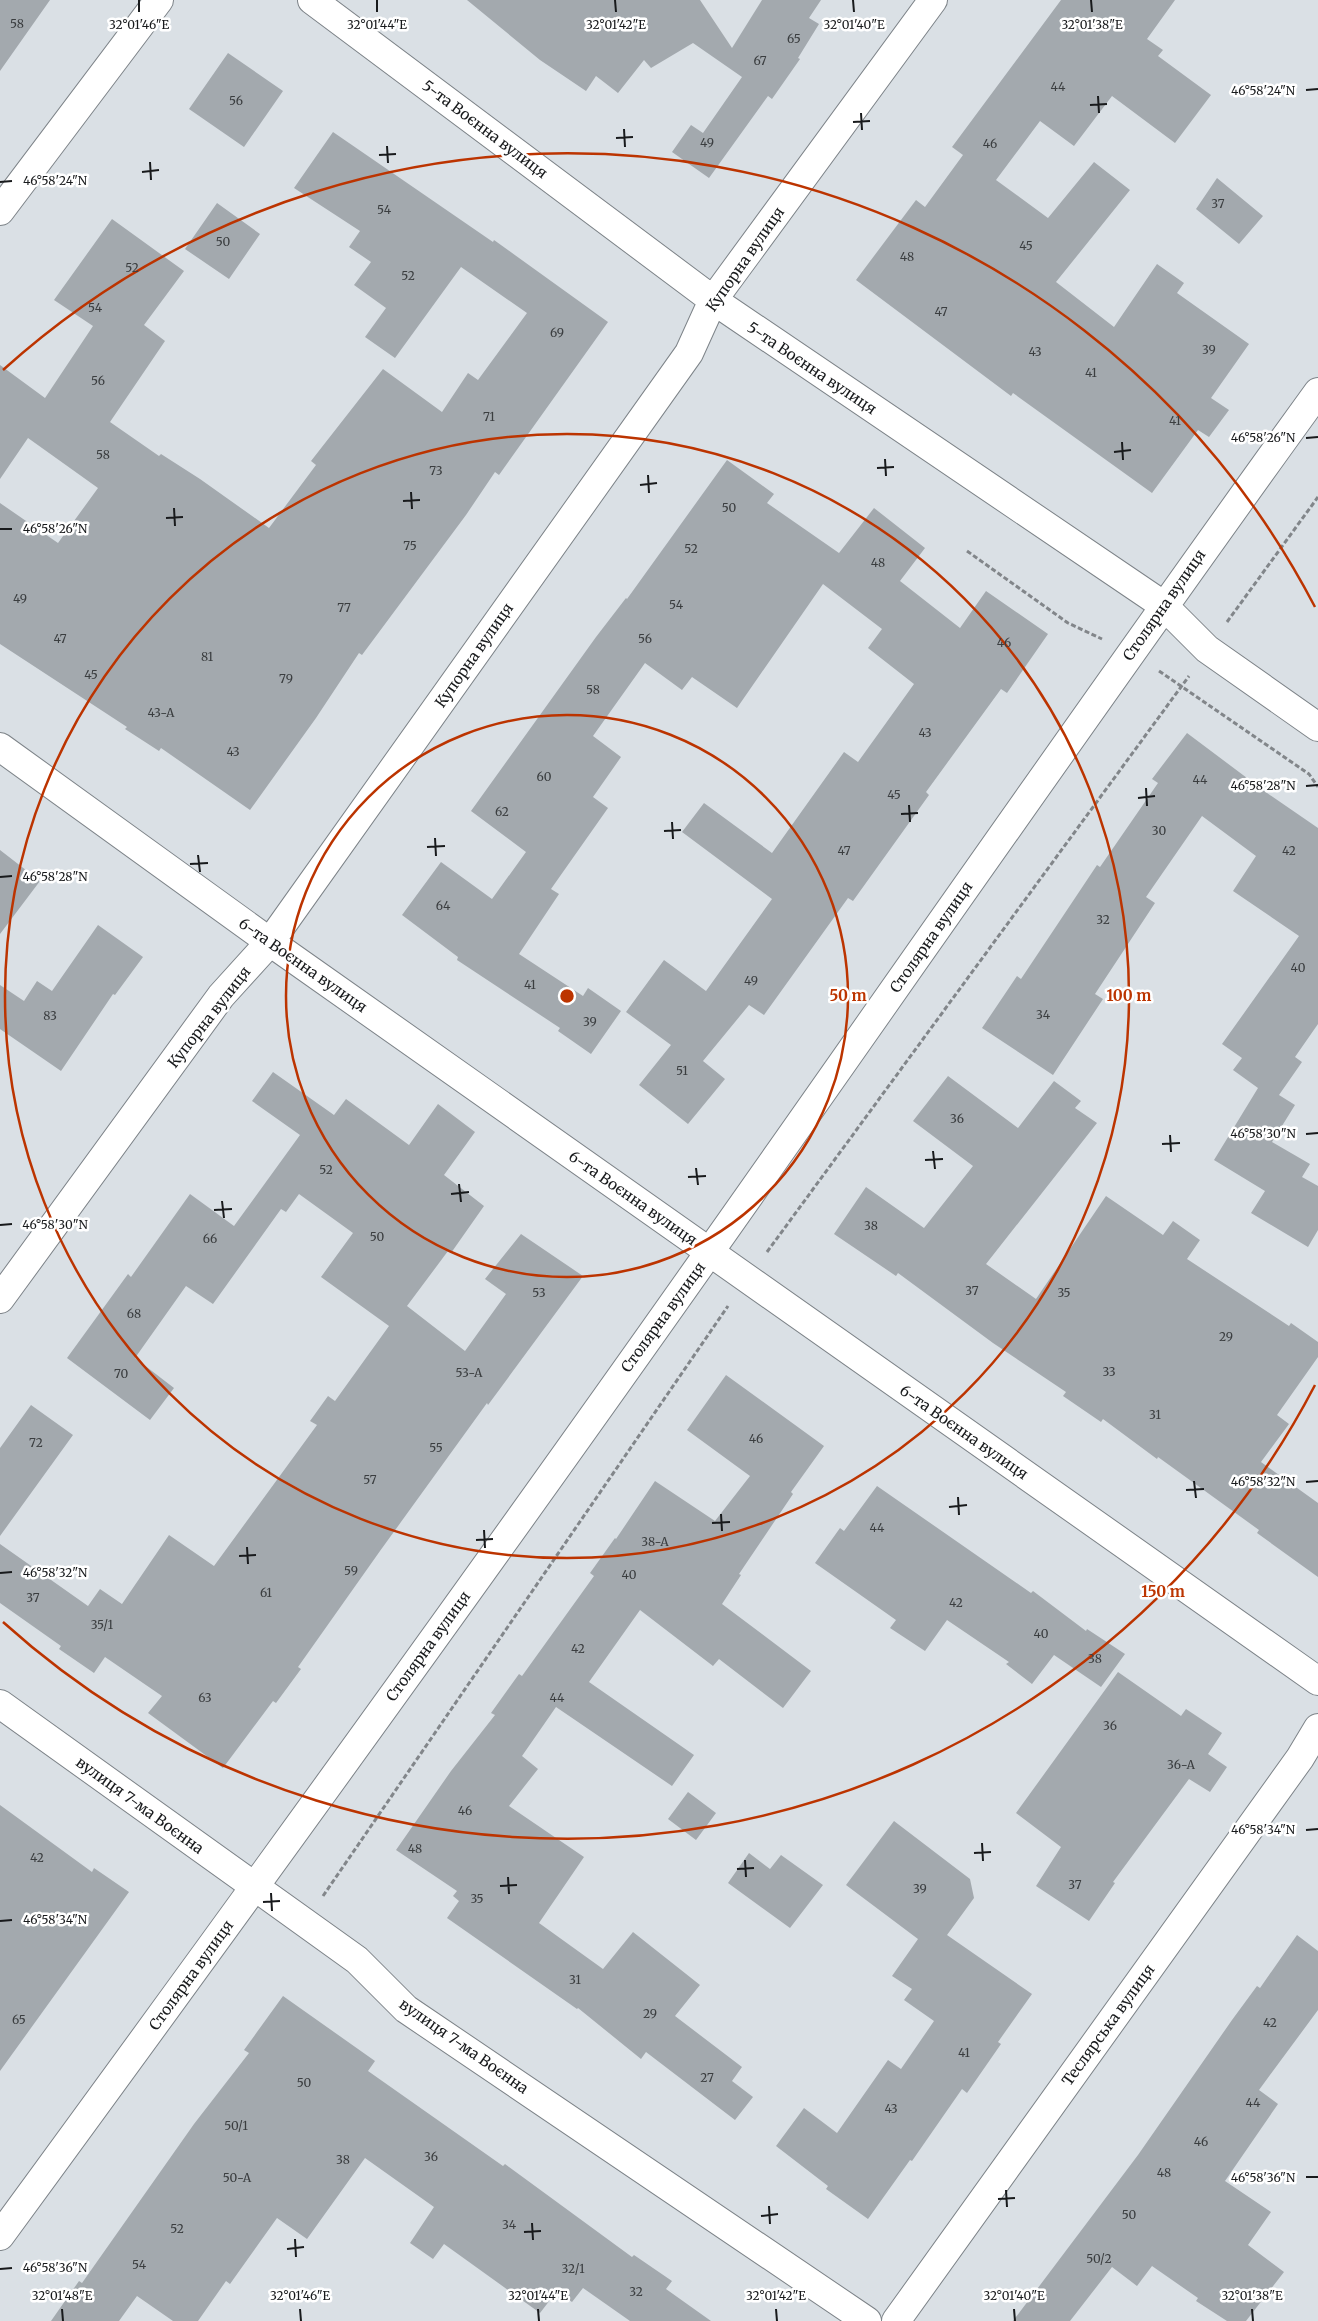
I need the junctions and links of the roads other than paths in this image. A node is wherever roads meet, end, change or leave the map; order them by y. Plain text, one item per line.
1 (159, 0) edge
2 (312, 0) edge
3 (933, 0) edge
4 (0, 210) edge
5 (712, 300) junction
6 (1318, 392) edge
7 (1163, 605) junction
8 (1318, 727) edge
9 (0, 747) edge
10 (270, 942) junction
11 (710, 1252) junction
12 (0, 1299) edge
13 (1318, 1681) edge
14 (0, 1704) edge
15 (1318, 1728) edge
16 (255, 1887) junction
17 (0, 2236) edge
18 (867, 2321) edge
19 (896, 2321) edge

1 - 4 street
2 - 5 street, 5-та Воєнна вулиця
3 - 5 street, Купорна вулиця
5 - 7 street, 5-та Воєнна вулиця
5 - 10 street, Купорна вулиця
6 - 7 street, Столярна вулиця
7 - 8 street, 5-та Воєнна вулиця
7 - 11 street, Столярна вулиця
9 - 10 street, 6-та Воєнна вулиця
10 - 11 street, 6-та Воєнна вулиця
10 - 12 street, Купорна вулиця
11 - 13 street, 6-та Воєнна вулиця
11 - 16 street, Столярна вулиця
14 - 16 street, вулиця 7-ма Воєнна
15 - 19 street, Теслярська вулиця
16 - 17 street, Столярна вулиця
16 - 18 street, вулиця 7-ма Воєнна

